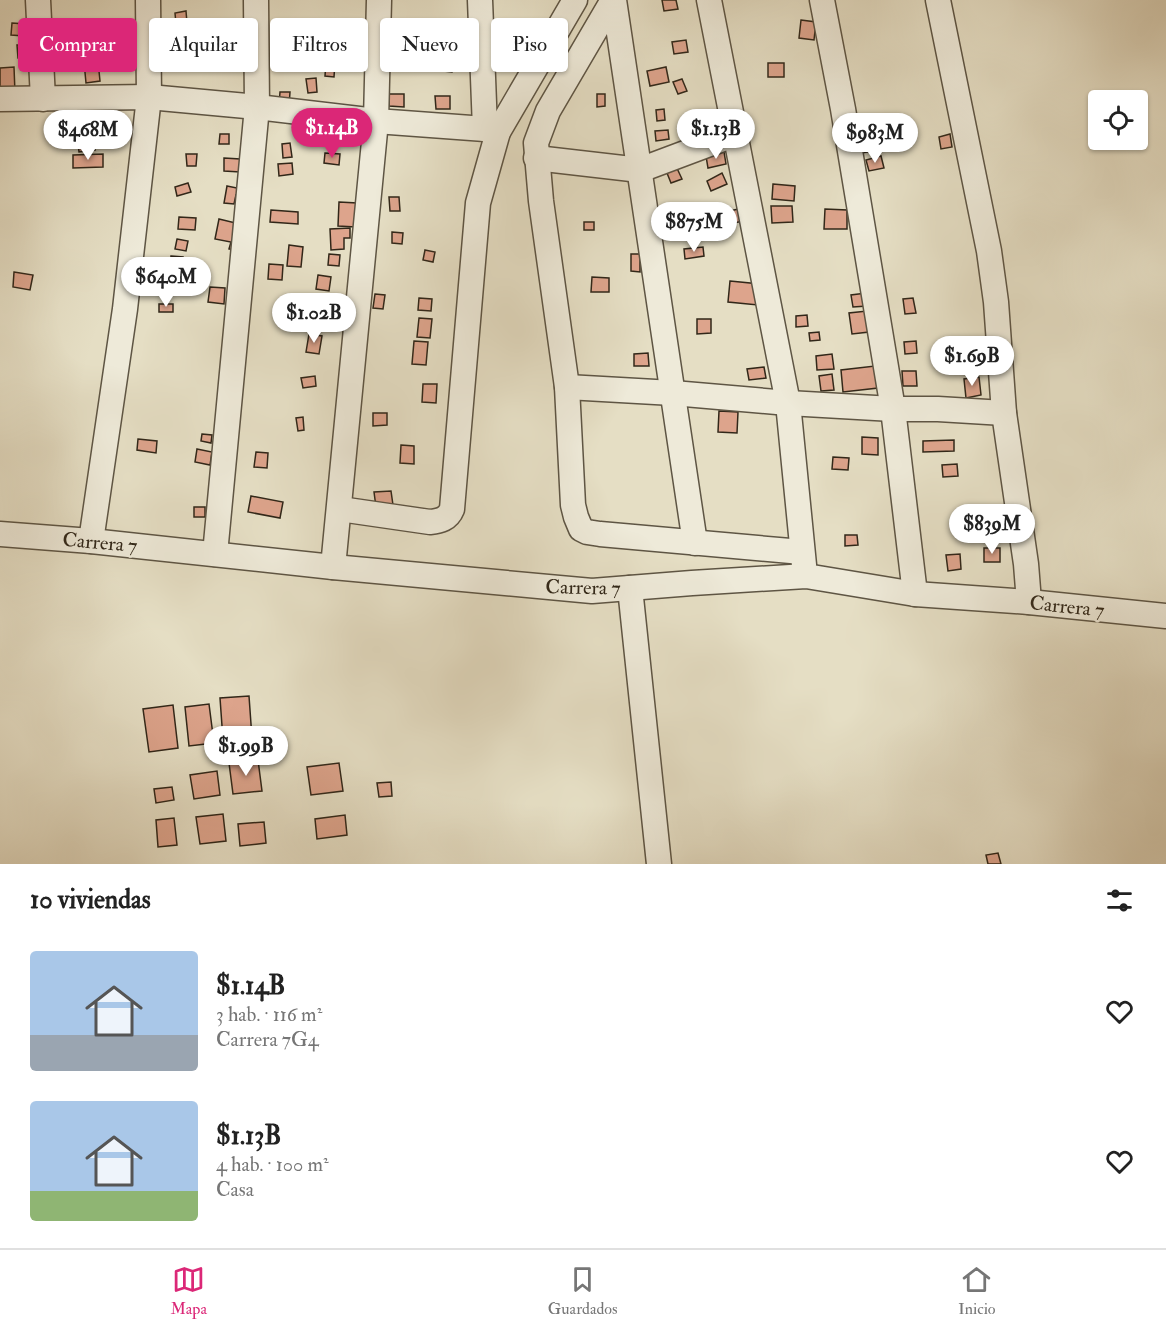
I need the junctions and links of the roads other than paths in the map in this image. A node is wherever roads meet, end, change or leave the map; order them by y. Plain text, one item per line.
1 (38, 0) edge
2 (148, 0) edge
3 (256, 0) edge
4 (379, 0) edge
5 (480, 0) edge
6 (575, 0) edge
7 (614, 0) edge
8 (709, 0) edge
9 (822, 0) edge
10 (938, 0) edge
11 (149, 97) junction
12 (0, 99) edge
13 (43, 99) junction
14 (257, 107) junction
15 (376, 122) junction
16 (491, 130) junction
17 (736, 134) junction
18 (536, 158) junction
19 (639, 170) junction
20 (567, 387) junction
21 (673, 393) junction
22 (788, 403) junction
23 (893, 409) junction
24 (1004, 413) junction
25 (340, 509) junction
26 (0, 534) edge
27 (91, 541) junction
28 (695, 543) junction
29 (802, 552) junction
30 (215, 554) junction
31 (333, 567) junction
32 (806, 576) junction
33 (630, 588) junction
34 (915, 594) junction
35 (1029, 602) junction
36 (1166, 616) edge
37 (659, 864) edge

1 - 13 street
2 - 11 street
3 - 14 street
4 - 15 street
5 - 16 street
6 - 16 street
7 - 18 street
7 - 19 street
8 - 17 street
9 - 23 street
10 - 24 street
11 - 13 street
11 - 14 street
11 - 27 street
12 - 13 street
14 - 15 street
14 - 30 street
15 - 16 street
15 - 25 street
16 - 25 street
17 - 19 street
17 - 22 street
18 - 19 street
18 - 20 street
19 - 21 street
20 - 21 street
20 - 28 street
21 - 22 street
21 - 28 street
22 - 23 street
22 - 29 street
23 - 24 street
23 - 34 street
24 - 35 street
25 - 31 street
26 - 27 street, Carrera 7
27 - 30 street, Carrera 7
28 - 29 street
29 - 32 street
30 - 31 street, Carrera 7
31 - 33 street, Carrera 7
32 - 33 street, Carrera 7
32 - 34 street, Carrera 7
33 - 37 street
34 - 35 street, Carrera 7
35 - 36 street, Carrera 7

